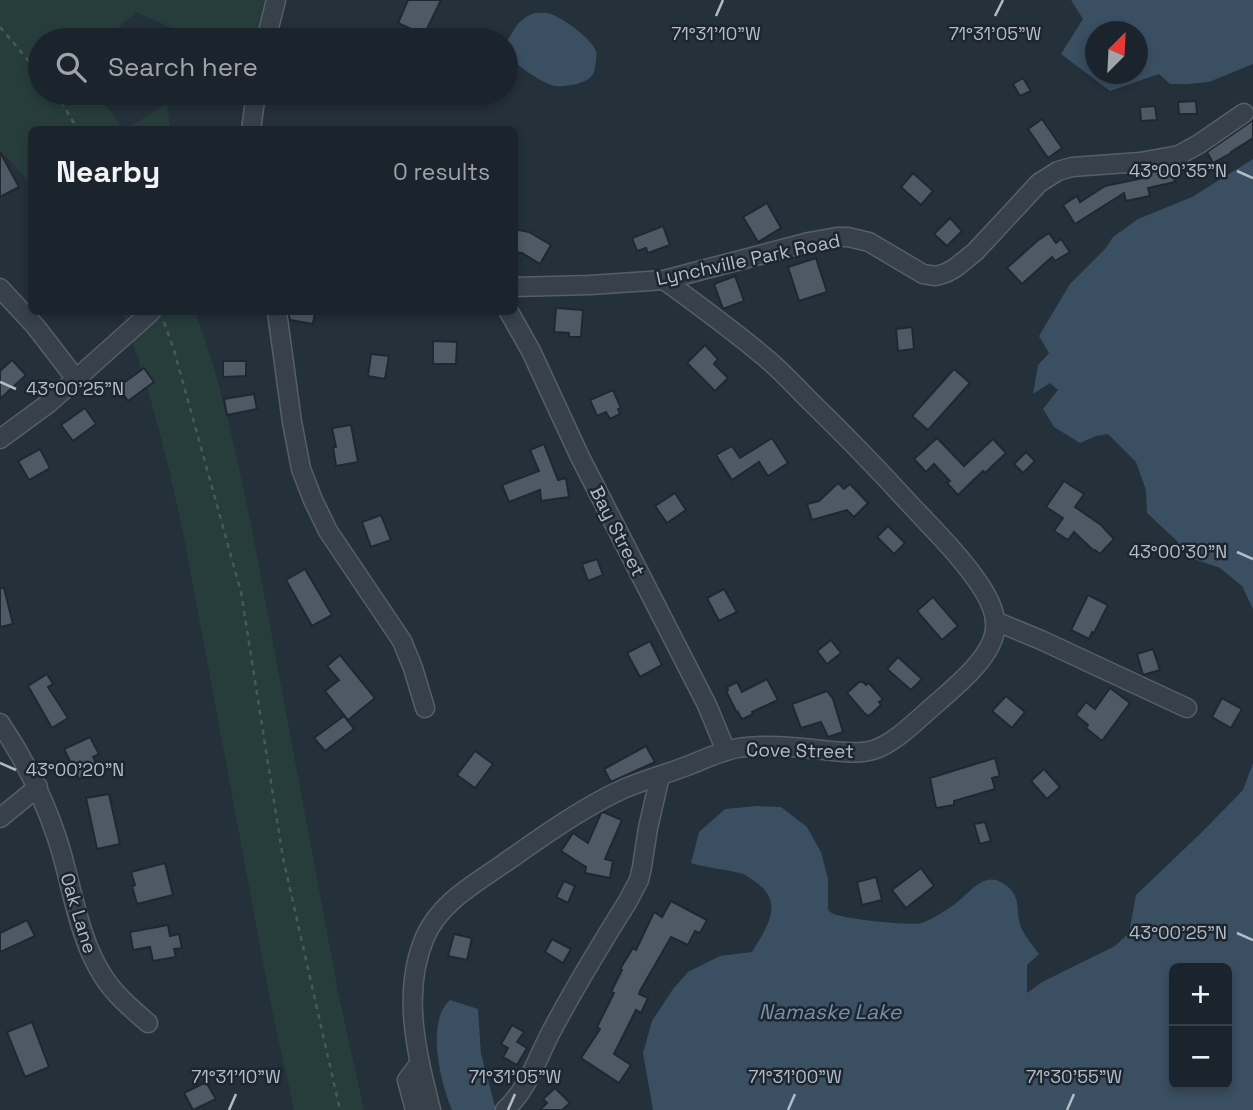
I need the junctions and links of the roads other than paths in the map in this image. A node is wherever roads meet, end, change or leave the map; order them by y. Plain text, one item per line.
1 (276, 0) edge
2 (269, 28) edge
3 (254, 105) edge
4 (1244, 113) dead end
5 (252, 126) edge
6 (664, 281) junction
7 (518, 287) edge
8 (0, 288) edge
9 (154, 315) edge
10 (277, 315) edge
11 (511, 315) edge
12 (76, 379) junction
13 (0, 439) edge
14 (995, 621) junction
15 (425, 708) dead end
16 (1187, 708) dead end
17 (0, 723) edge
18 (726, 751) junction
19 (660, 776) junction
20 (38, 787) junction
21 (0, 818) edge
22 (148, 1023) dead end
23 (419, 1064) junction
24 (415, 1110) edge
25 (431, 1110) edge
26 (505, 1110) edge

1 - 2 street
3 - 5 street
4 - 6 street, Lynchville Park Road
6 - 7 street, Lynchville Park Road
6 - 14 street
8 - 12 street
9 - 12 street
10 - 15 street
11 - 18 street, Bay Street
12 - 13 street
14 - 16 street
14 - 18 street, Cove Street
17 - 20 street
18 - 19 street, Cove Street
19 - 23 street, Cove Street
19 - 26 street
20 - 21 street
20 - 22 street, Oak Lane
23 - 24 street
23 - 25 street, Cove Street

